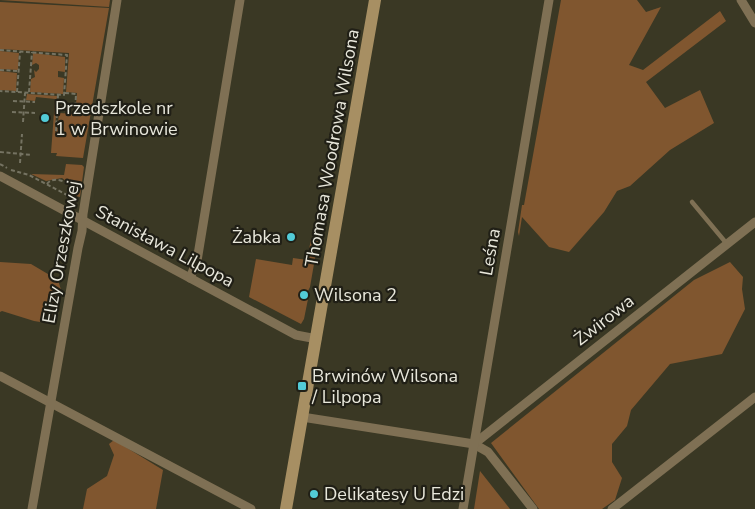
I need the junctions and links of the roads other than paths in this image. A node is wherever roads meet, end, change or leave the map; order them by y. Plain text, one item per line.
1 (118, 0) edge
2 (240, 0) edge
3 (375, 0) edge
4 (549, 0) edge
5 (741, 0) edge
6 (755, 23) edge
7 (0, 176) edge
8 (692, 202) dead end
9 (82, 221) junction
10 (755, 222) edge
11 (727, 244) junction
12 (190, 278) junction
13 (316, 339) junction
14 (0, 376) edge
15 (755, 397) edge
16 (51, 404) junction
17 (302, 417) junction
18 (474, 444) junction
19 (32, 509) edge
20 (251, 509) edge
21 (286, 509) edge
22 (463, 509) edge
23 (533, 509) edge
24 (612, 509) edge

1 - 9 street, Elizy Orzeszkowej
2 - 12 street
3 - 13 street, Thomasa Woodrowa Wilsona
4 - 18 street, Leśna
5 - 6 street
7 - 9 street, Stanisława Lilpopa
8 - 11 lane
9 - 12 street, Stanisława Lilpopa
9 - 16 street, Elizy Orzeszkowej
10 - 11 street, Żwirowa
11 - 18 street, Żwirowa
12 - 13 street, Stanisława Lilpopa
13 - 17 street, Thomasa Woodrowa Wilsona
14 - 16 street
15 - 24 street
16 - 19 street, Elizy Orzeszkowej
16 - 20 street
17 - 18 street
17 - 21 street, Thomasa Woodrowa Wilsona
18 - 22 street, Leśna
18 - 23 street

